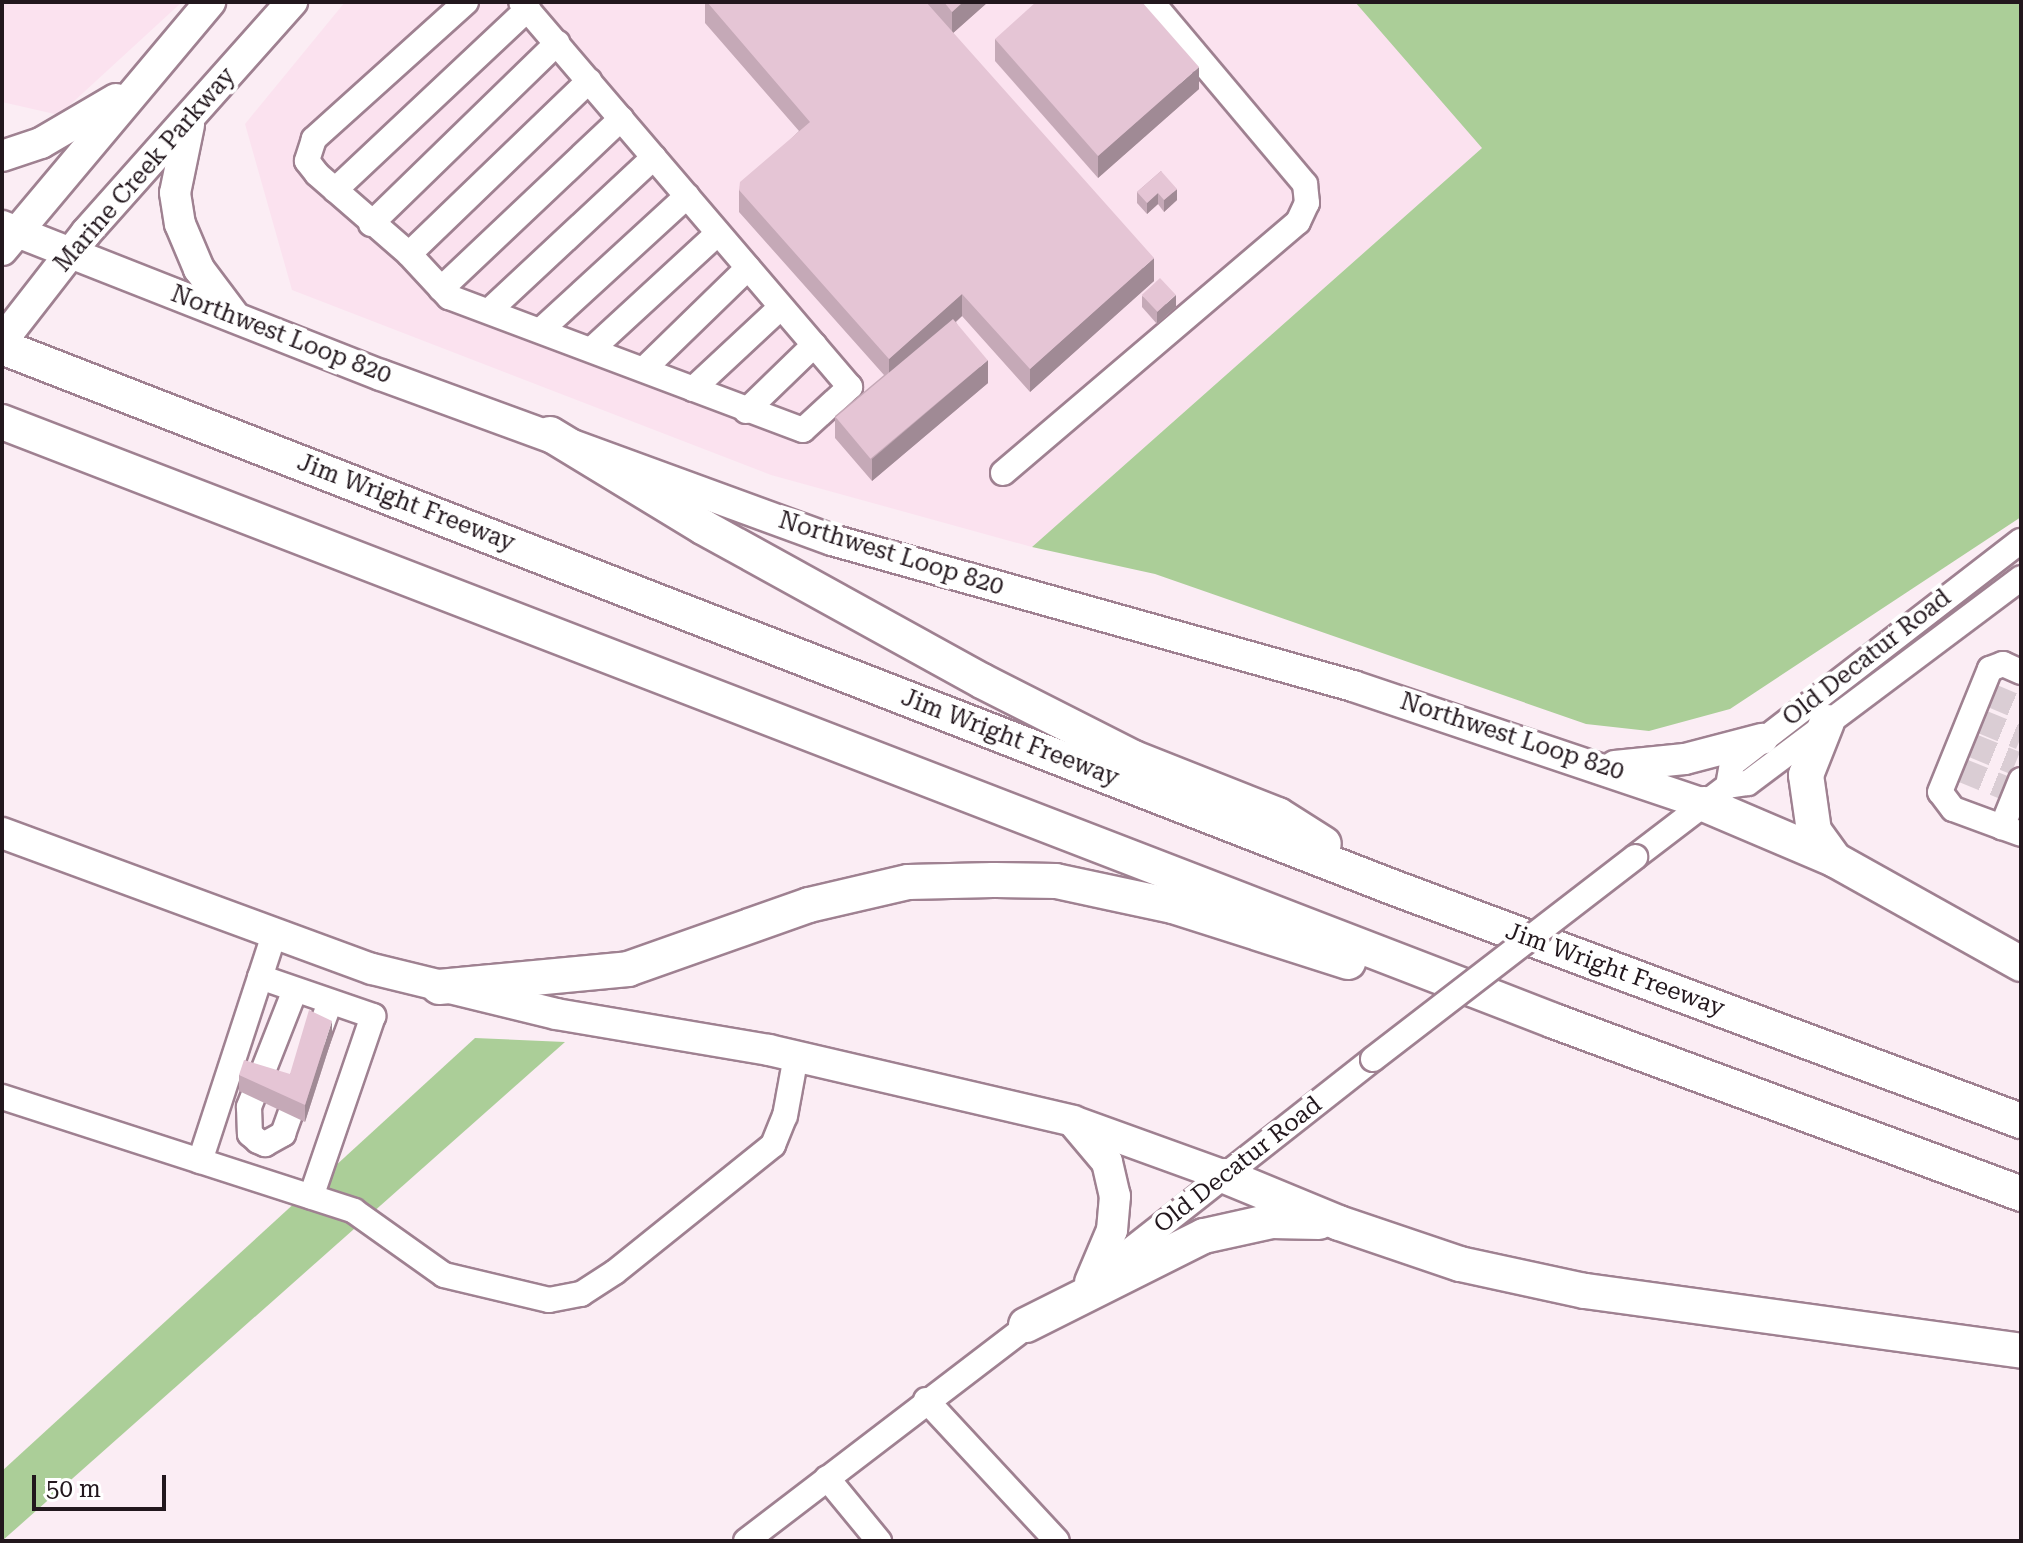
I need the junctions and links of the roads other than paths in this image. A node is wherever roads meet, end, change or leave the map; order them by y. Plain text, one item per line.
1 (210, 2) edge
2 (292, 2) edge
3 (466, 2) edge
4 (1152, 2) edge
5 (524, 6) edge
6 (557, 43) junction
7 (144, 80) junction
8 (589, 81) junction
9 (621, 119) junction
10 (190, 121) junction
11 (2, 156) edge
12 (654, 157) junction
13 (335, 190) junction
14 (687, 196) junction
15 (371, 224) junction
16 (718, 233) junction
17 (7, 236) edge
18 (69, 253) junction
19 (409, 254) junction
20 (748, 268) junction
21 (441, 289) junction
22 (781, 307) junction
23 (490, 310) junction
24 (235, 317) junction
25 (542, 329) junction
26 (2, 344) edge
27 (814, 345) junction
28 (592, 349) junction
29 (644, 369) junction
30 (693, 389) junction
31 (746, 411) junction
32 (2, 422) edge
33 (550, 434) junction
34 (1003, 473) dead end
35 (2021, 541) edge
36 (2021, 578) edge
37 (2021, 672) edge
38 (1827, 722) junction
39 (1762, 739) junction
40 (1605, 767) junction
41 (2016, 778) edge
42 (1716, 795) junction
43 (2012, 830) edge
44 (2, 833) edge
45 (1835, 860) junction
46 (1392, 887) junction
47 (274, 934) junction
48 (1395, 959) junction
49 (2021, 964) edge
50 (260, 977) junction
51 (439, 987) junction
52 (295, 990) junction
53 (330, 1002) junction
54 (796, 1056) junction
55 (2, 1097) edge
56 (1073, 1121) junction
57 (2021, 1121) edge
58 (250, 1134) junction
59 (200, 1161) junction
60 (236, 1173) junction
61 (1225, 1176) junction
62 (2021, 1194) edge
63 (311, 1197) junction
64 (1339, 1223) junction
65 (1090, 1282) junction
66 (1026, 1325) junction
67 (2021, 1351) edge
68 (926, 1400) junction
69 (827, 1478) junction
70 (746, 1541) edge
71 (879, 1541) edge
72 (1057, 1541) edge

1 - 7 main road
2 - 10 main road, Marine Creek Parkway
3 - 13 street
4 - 34 street
5 - 6 street
5 - 13 street
6 - 8 street
6 - 15 street
7 - 11 main road
7 - 17 main road
8 - 9 street
8 - 19 street
9 - 12 street
9 - 21 street
10 - 18 main road, Marine Creek Parkway
10 - 24 main road
12 - 14 street
12 - 23 street
13 - 15 street
14 - 16 street
14 - 25 street
15 - 19 street
16 - 20 street
16 - 28 street
17 - 18 main road, Northwest Loop 820
18 - 24 main road, Northwest Loop 820
18 - 26 main road, Marine Creek Parkway
19 - 21 street
20 - 22 street
20 - 29 street
21 - 23 street
22 - 27 street
22 - 30 street
23 - 25 street
24 - 33 main road, Northwest Loop 820
25 - 28 street
26 - 46 highway, Jim Wright Freeway
27 - 31 street
27 - 31 street
28 - 29 street
29 - 30 street
30 - 31 street
32 - 48 highway
33 - 40 main road, Northwest Loop 820
33 - 46 highway
35 - 39 street, Old Decatur Road
36 - 38 street, Old Decatur Road
37 - 43 street
38 - 42 street, Old Decatur Road
38 - 45 highway
39 - 40 main road
39 - 42 street, Old Decatur Road
40 - 42 main road, Northwest Loop 820
41 - 43 street
42 - 45 highway
42 - 61 street, Old Decatur Road, bridge
44 - 47 main road
45 - 49 highway
46 - 57 highway, Jim Wright Freeway
47 - 50 street
47 - 51 main road
48 - 51 highway
48 - 62 highway
50 - 52 street
50 - 59 street
51 - 54 main road
52 - 53 street
52 - 58 street
53 - 58 street
53 - 63 street
54 - 56 main road
54 - 63 street
55 - 59 street
56 - 61 main road
56 - 65 main road
58 - 60 street
59 - 60 street
60 - 63 street
61 - 64 highway
61 - 65 street, Old Decatur Road
64 - 66 highway
64 - 67 highway
65 - 66 street, Old Decatur Road
66 - 68 street, Old Decatur Road
68 - 69 street, Old Decatur Road
68 - 72 street
69 - 70 street, Old Decatur Road
69 - 71 street

